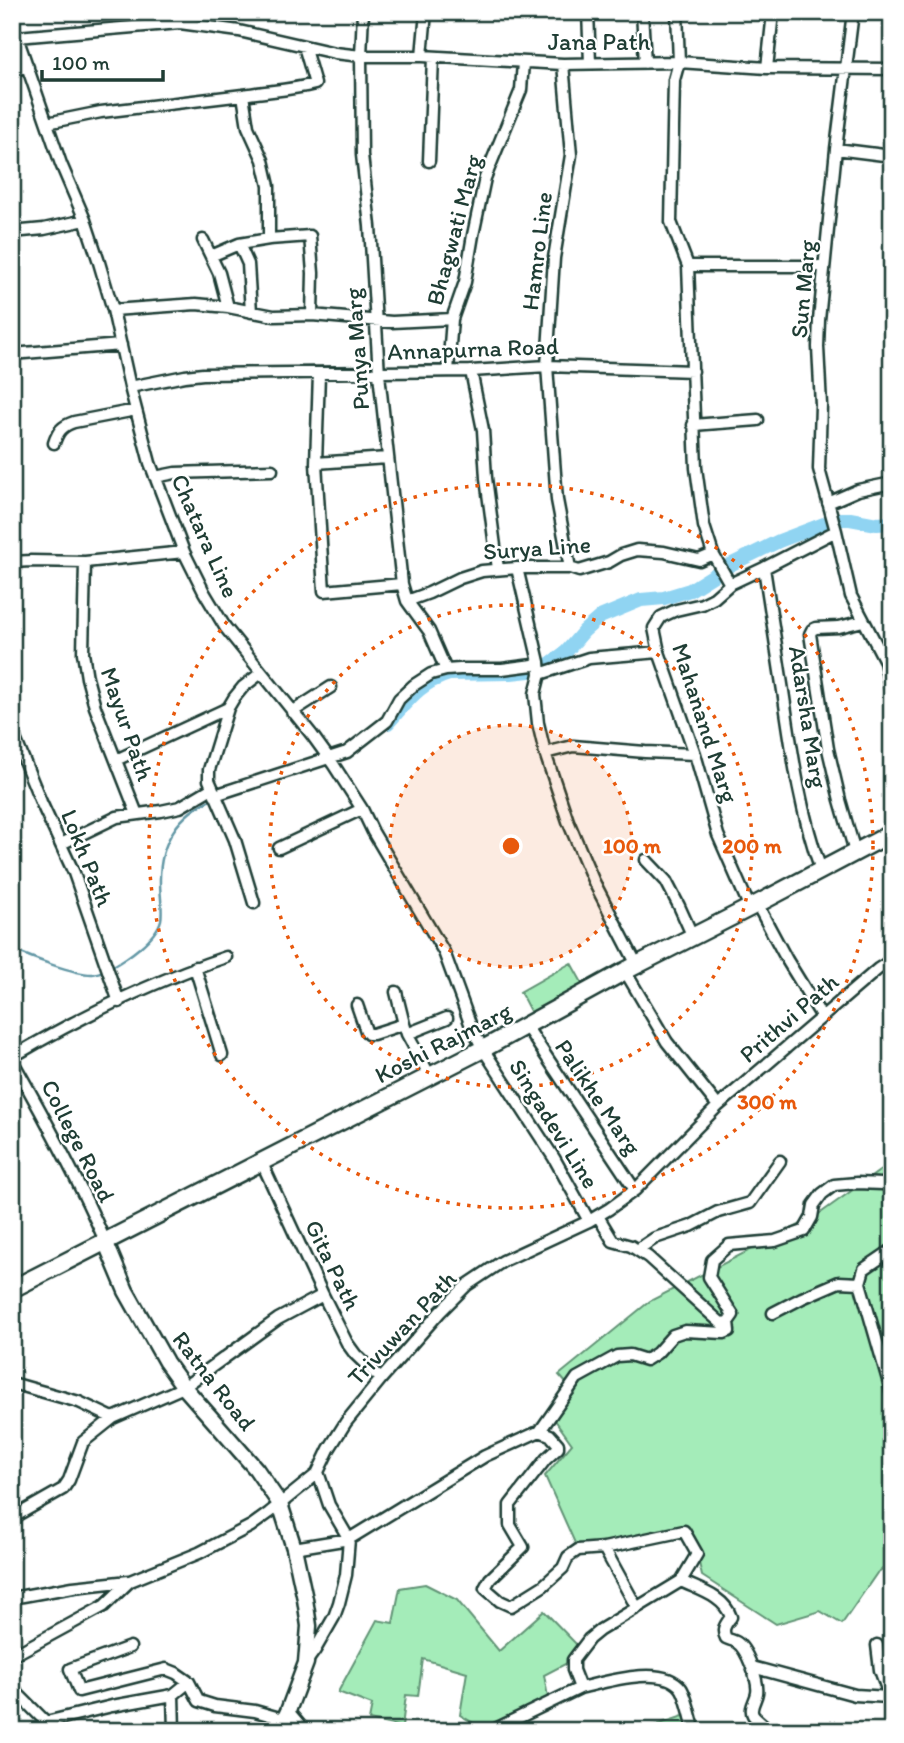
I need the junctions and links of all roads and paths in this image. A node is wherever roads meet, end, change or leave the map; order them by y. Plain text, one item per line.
1 (363, 12) edge
2 (426, 12) edge
3 (587, 12) edge
4 (642, 12) edge
5 (677, 12) edge
6 (771, 12) edge
7 (853, 12) edge
8 (180, 18) edge
9 (15, 32) edge
10 (304, 46) junction
11 (361, 56) junction
12 (427, 56) junction
13 (523, 62) junction
14 (679, 62) junction
15 (590, 63) junction
16 (645, 63) junction
17 (563, 64) junction
18 (28, 67) junction
19 (767, 68) junction
20 (846, 68) junction
21 (12, 69) edge
22 (892, 69) edge
23 (243, 95) junction
24 (47, 123) junction
25 (836, 149) junction
26 (892, 156) edge
27 (429, 161) dead end
28 (86, 220) junction
29 (12, 232) edge
30 (269, 239) junction
31 (203, 240) dead end
32 (239, 244) junction
33 (211, 256) junction
34 (688, 266) junction
35 (824, 266) junction
36 (228, 307) junction
37 (113, 310) junction
38 (251, 312) junction
39 (312, 314) junction
40 (452, 319) junction
41 (375, 320) junction
42 (121, 345) junction
43 (12, 354) edge
44 (547, 366) junction
45 (448, 371) junction
46 (692, 371) junction
47 (471, 372) junction
48 (319, 374) junction
49 (379, 374) junction
50 (130, 387) junction
51 (136, 410) junction
52 (758, 420) dead end
53 (693, 425) junction
54 (54, 443) dead end
55 (387, 458) junction
56 (316, 463) junction
57 (272, 470) dead end
58 (155, 477) junction
59 (892, 483) edge
60 (829, 508) junction
61 (835, 528) junction
62 (184, 552) junction
63 (713, 554) junction
64 (12, 562) edge
65 (85, 562) junction
66 (517, 568) junction
67 (570, 568) junction
68 (764, 568) junction
69 (498, 569) junction
70 (727, 580) junction
71 (402, 584) junction
72 (407, 601) junction
73 (863, 621) junction
74 (659, 652) junction
75 (539, 667) junction
76 (446, 670) junction
77 (261, 673) junction
78 (331, 687) dead end
79 (892, 699) edge
80 (228, 708) junction
81 (292, 712) junction
82 (12, 731) edge
83 (545, 753) junction
84 (695, 754) junction
85 (116, 760) junction
86 (331, 761) junction
87 (215, 795) junction
88 (362, 808) junction
89 (137, 814) junction
90 (892, 832) edge
91 (61, 844) junction
92 (279, 848) dead end
93 (855, 852) junction
94 (646, 860) dead end
95 (821, 870) junction
96 (254, 903) dead end
97 (753, 906) junction
98 (693, 937) junction
99 (226, 957) dead end
100 (892, 960) edge
101 (195, 967) junction
102 (631, 968) junction
103 (396, 992) dead end
104 (118, 1002) junction
105 (358, 1005) dead end
106 (822, 1017) junction
107 (447, 1018) dead end
108 (526, 1026) junction
109 (405, 1029) junction
110 (483, 1049) junction
111 (222, 1055) dead end
112 (12, 1059) edge
113 (430, 1076) junction
114 (718, 1106) junction
115 (261, 1161) junction
116 (780, 1161) dead end
117 (892, 1186) edge
118 (635, 1190) junction
119 (593, 1218) junction
120 (105, 1241) junction
121 (637, 1250) junction
122 (892, 1250) edge
123 (860, 1283) junction
124 (12, 1289) edge
125 (323, 1295) junction
126 (773, 1313) dead end
127 (729, 1322) junction
128 (381, 1379) junction
129 (12, 1383) edge
130 (184, 1387) junction
131 (892, 1394) edge
132 (113, 1418) junction
133 (540, 1431) junction
134 (318, 1472) junction
135 (281, 1504) junction
136 (12, 1518) edge
137 (349, 1539) junction
138 (294, 1548) junction
139 (604, 1548) junction
140 (130, 1581) junction
141 (681, 1581) junction
142 (12, 1598) edge
143 (637, 1608) junction
144 (877, 1645) dead end
145 (130, 1647) dead end
146 (12, 1656) edge
147 (306, 1663) junction
148 (752, 1667) junction
149 (189, 1682) junction
150 (12, 1688) edge
151 (580, 1688) junction
152 (173, 1695) junction
153 (891, 1699) edge
154 (283, 1721) edge
155 (46, 1722) junction
156 (55, 1731) edge
157 (174, 1731) edge
158 (305, 1731) edge
159 (491, 1731) edge
160 (695, 1731) edge
161 (769, 1731) edge

1 - 11 street, Punya Marg
2 - 12 street
3 - 15 street
4 - 16 street
5 - 14 street
6 - 19 street
7 - 20 street, Sun Marg
8 - 9 street, Jana Path
8 - 10 street, Jana Path
9 - 18 street, Chatara Line
10 - 11 street, Jana Path
10 - 23 street
11 - 12 street, Jana Path
11 - 41 street, Punya Marg
12 - 13 street, Jana Path
12 - 27 street
13 - 17 street, Jana Path
13 - 40 street, Bhagwati Marg
14 - 16 street, Jana Path
14 - 19 street, Jana Path
14 - 34 street
15 - 16 street, Jana Path
15 - 17 street, Jana Path
17 - 44 street, Hamro Line
18 - 21 street
18 - 24 street, Chatara Line
19 - 20 street, Jana Path
20 - 22 street, Jana Path
20 - 25 street, Sun Marg
23 - 24 street
23 - 30 street
24 - 28 street, Chatara Line
25 - 26 street
25 - 35 street, Sun Marg
28 - 29 street
28 - 37 street, Chatara Line
30 - 32 street
30 - 39 street
31 - 33 street
32 - 33 street
32 - 38 street
33 - 36 street
34 - 35 street
34 - 46 street
35 - 60 street, Sun Marg
36 - 37 street
36 - 38 street
37 - 42 street, Chatara Line
38 - 39 street
39 - 41 street
40 - 41 street
40 - 45 street, Bhagwati Marg
41 - 49 street, Punya Marg
42 - 43 street
42 - 50 street, Chatara Line
44 - 46 street, Annapurna Road
44 - 47 street, Annapurna Road
44 - 67 street, Hamro Line
45 - 47 street, Annapurna Road
45 - 49 street, Annapurna Road
46 - 53 street
47 - 69 street
48 - 49 street, Annapurna Road
48 - 50 street, Annapurna Road
48 - 56 street
49 - 55 street, Punya Marg
50 - 51 street, Chatara Line
51 - 54 street
51 - 58 street, Chatara Line
52 - 53 street
53 - 63 street
55 - 56 street
55 - 71 street, Punya Marg
56 - 71 street
57 - 58 street
58 - 62 street, Chatara Line
59 - 60 street
60 - 61 street, Sun Marg
61 - 68 street, Mahanand Marg
61 - 73 street
62 - 65 street
62 - 77 street, Chatara Line
63 - 67 street, Surya Line
63 - 70 street
64 - 65 street
65 - 85 street, Mayur Path
66 - 67 street, Surya Line
66 - 69 street, Surya Line
66 - 75 street
68 - 70 street, Mahanand Marg
68 - 95 street, Adarsha Marg
69 - 72 street, Surya Line
70 - 74 street, Mahanand Marg
71 - 72 street, Punya Marg
72 - 76 street, Punya Marg
73 - 79 street
73 - 93 street
74 - 75 street
74 - 84 street, Mahanand Marg
75 - 76 street
75 - 83 street
76 - 86 street
77 - 80 street
77 - 81 street, Chatara Line
78 - 81 street
80 - 85 street
80 - 87 street
81 - 86 street, Chatara Line
82 - 91 street, Lokh Path
83 - 84 street
83 - 102 street
84 - 97 street, Mahanand Marg
85 - 89 street, Mayur Path
86 - 87 street
86 - 88 street, Chatara Line
87 - 89 street
87 - 96 street
88 - 92 street
88 - 110 street, Chatara Line
89 - 91 street
90 - 93 main road, Koshi Rajmarg
91 - 104 street, Lokh Path
93 - 95 main road, Koshi Rajmarg
94 - 98 street
95 - 97 main road, Koshi Rajmarg
97 - 98 main road, Koshi Rajmarg
97 - 106 street, Mahanand Marg
98 - 102 main road, Koshi Rajmarg
99 - 101 street
100 - 106 street, Prithvi Path
101 - 104 street
101 - 111 street
102 - 108 main road, Koshi Rajmarg
102 - 114 street
103 - 109 street
104 - 112 street
105 - 109 street
106 - 114 street, Prithvi Path
107 - 109 street
108 - 110 main road, Koshi Rajmarg
108 - 118 street, Palikhe Marg
109 - 113 street
110 - 113 main road, Koshi Rajmarg
110 - 119 street, Singadevi Line
112 - 120 street, College Road
113 - 115 main road, Koshi Rajmarg
114 - 118 street, Prithvi Path
115 - 120 main road, Koshi Rajmarg
115 - 125 street, Gita Path
116 - 121 street
117 - 127 street
118 - 119 street, Prithvi Path
119 - 121 street, Singadevi Line
119 - 128 street, Trivuwan Path
120 - 124 main road, Koshi Rajmarg
120 - 130 street, Ratna Road
121 - 127 street, Singadevi Line
122 - 123 street
123 - 126 street
123 - 131 street
125 - 128 street, Gita Path
125 - 130 street
127 - 133 street
128 - 134 street, Trivuwan Path
129 - 132 street
130 - 132 street
130 - 135 street, Ratna Road
132 - 136 street
133 - 137 street
133 - 139 street
134 - 135 street, Trivuwan Path
134 - 137 street
135 - 138 street, Ratna Road
135 - 140 street, Trivuwan Path
137 - 138 street
137 - 147 street
138 - 147 street, Ratna Road
139 - 141 street
139 - 143 street
140 - 142 street
140 - 146 street
141 - 143 street
141 - 148 street
143 - 151 street
144 - 153 street
145 - 149 street
147 - 154 street, Ratna Road
148 - 153 street
148 - 161 street
149 - 152 street
149 - 154 street
150 - 155 street
151 - 159 street
151 - 160 street
152 - 155 street
152 - 157 street
154 - 158 street
155 - 156 street

